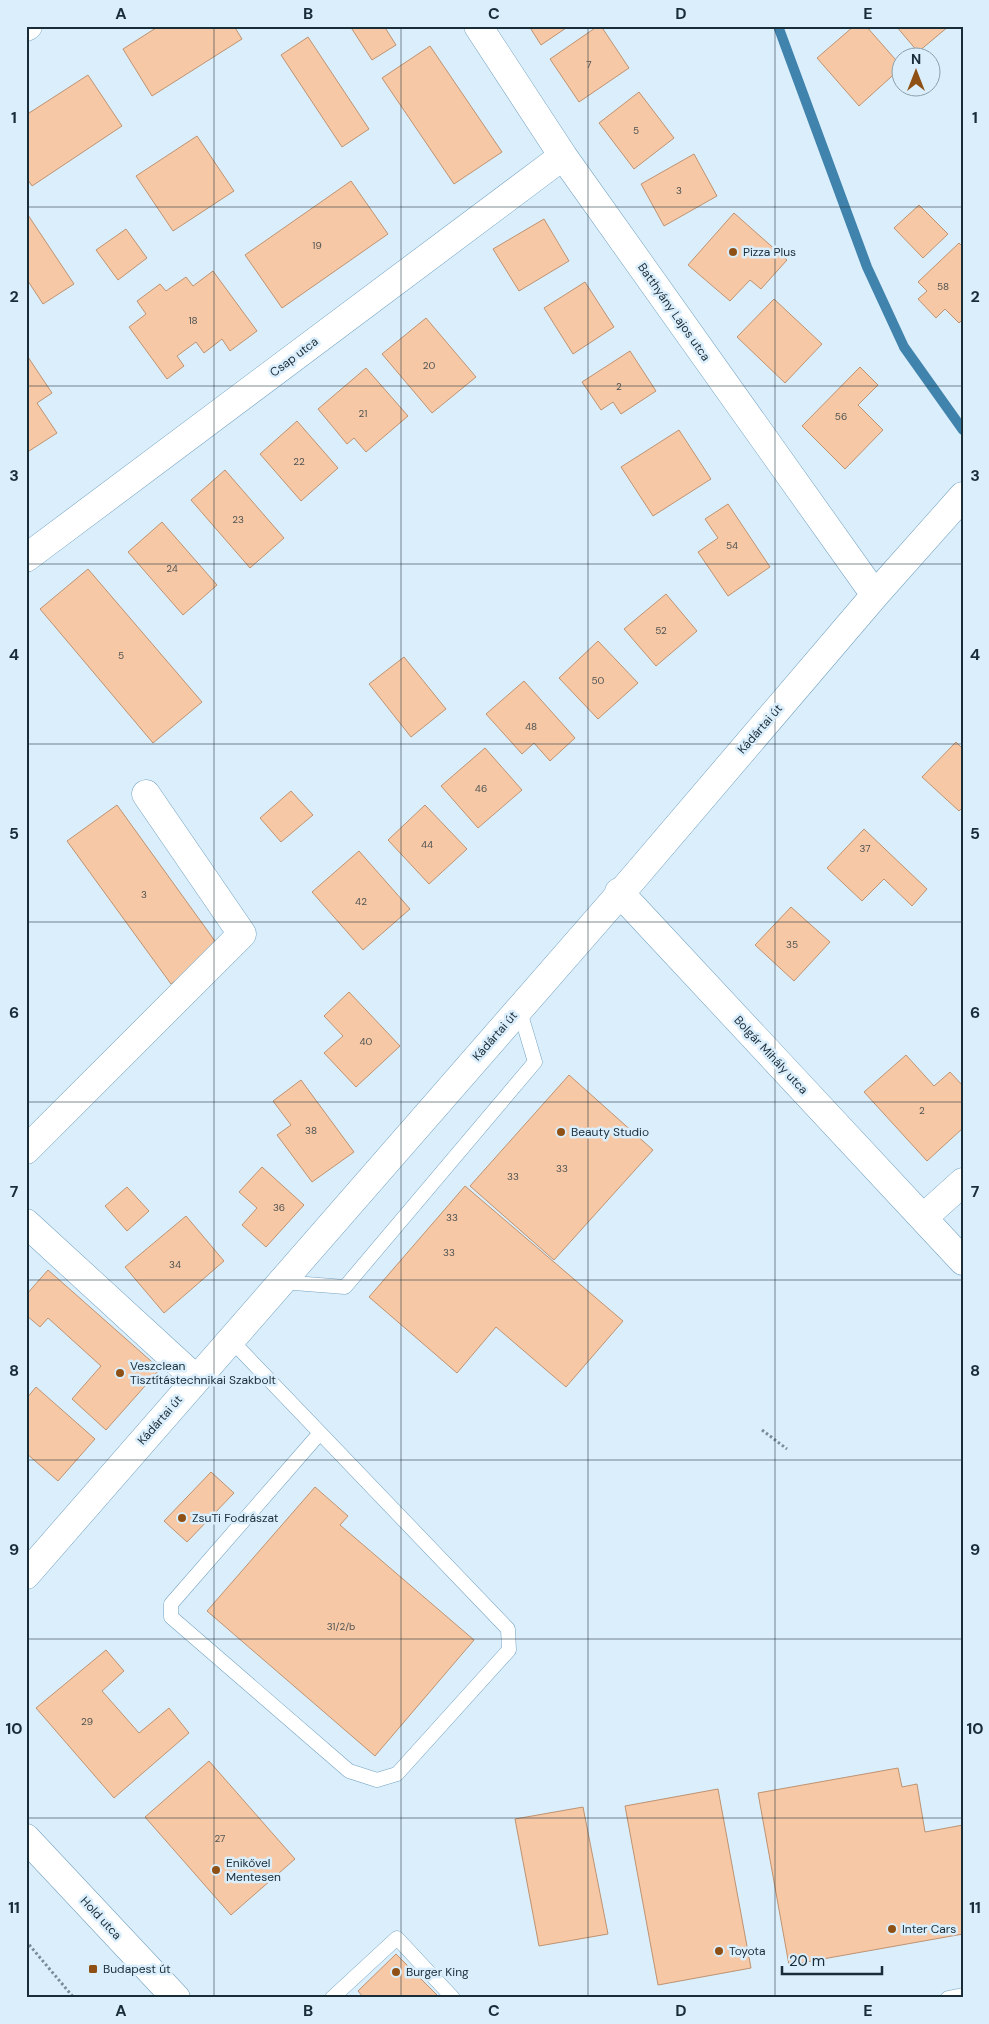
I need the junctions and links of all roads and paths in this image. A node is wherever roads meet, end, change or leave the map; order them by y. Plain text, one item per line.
1 (478, 26) edge
2 (563, 156) junction
3 (963, 496) edge
4 (27, 557) edge
5 (875, 595) junction
6 (146, 794) dead end
7 (619, 892) junction
8 (519, 1008) junction
9 (26, 1150) edge
10 (963, 1182) edge
11 (923, 1218) junction
12 (26, 1223) edge
13 (963, 1261) edge
14 (280, 1282) junction
15 (230, 1340) junction
16 (196, 1379) junction
17 (762, 1430) dead end
18 (320, 1434) junction
19 (787, 1449) dead end
20 (26, 1575) edge
21 (26, 1838) edge
22 (26, 1941) edge
23 (963, 1995) edge
24 (74, 1998) edge
25 (176, 1998) edge
26 (332, 1998) edge
27 (453, 1998) edge
28 (948, 1998) edge

1 - 2 street, Batthyány Lajos utca
2 - 4 street, Csap utca
2 - 5 street, Batthyány Lajos utca
3 - 5 street, Kádártai út
5 - 7 street, Kádártai út
6 - 9 street
7 - 8 street, Kádártai út
7 - 11 street, Bolgár Mihály utca
8 - 14 street, Kádártai út
8 - 14 lane
10 - 11 street
11 - 13 street, Bolgár Mihály utca
12 - 16 street
14 - 15 street, Kádártai út
15 - 16 street, Kádártai út
15 - 18 lane
16 - 20 street, Kádártai út
17 - 19 path
18 - 18 lane
21 - 25 street, Hold utca
22 - 24 path
23 - 28 lane
26 - 27 lane

